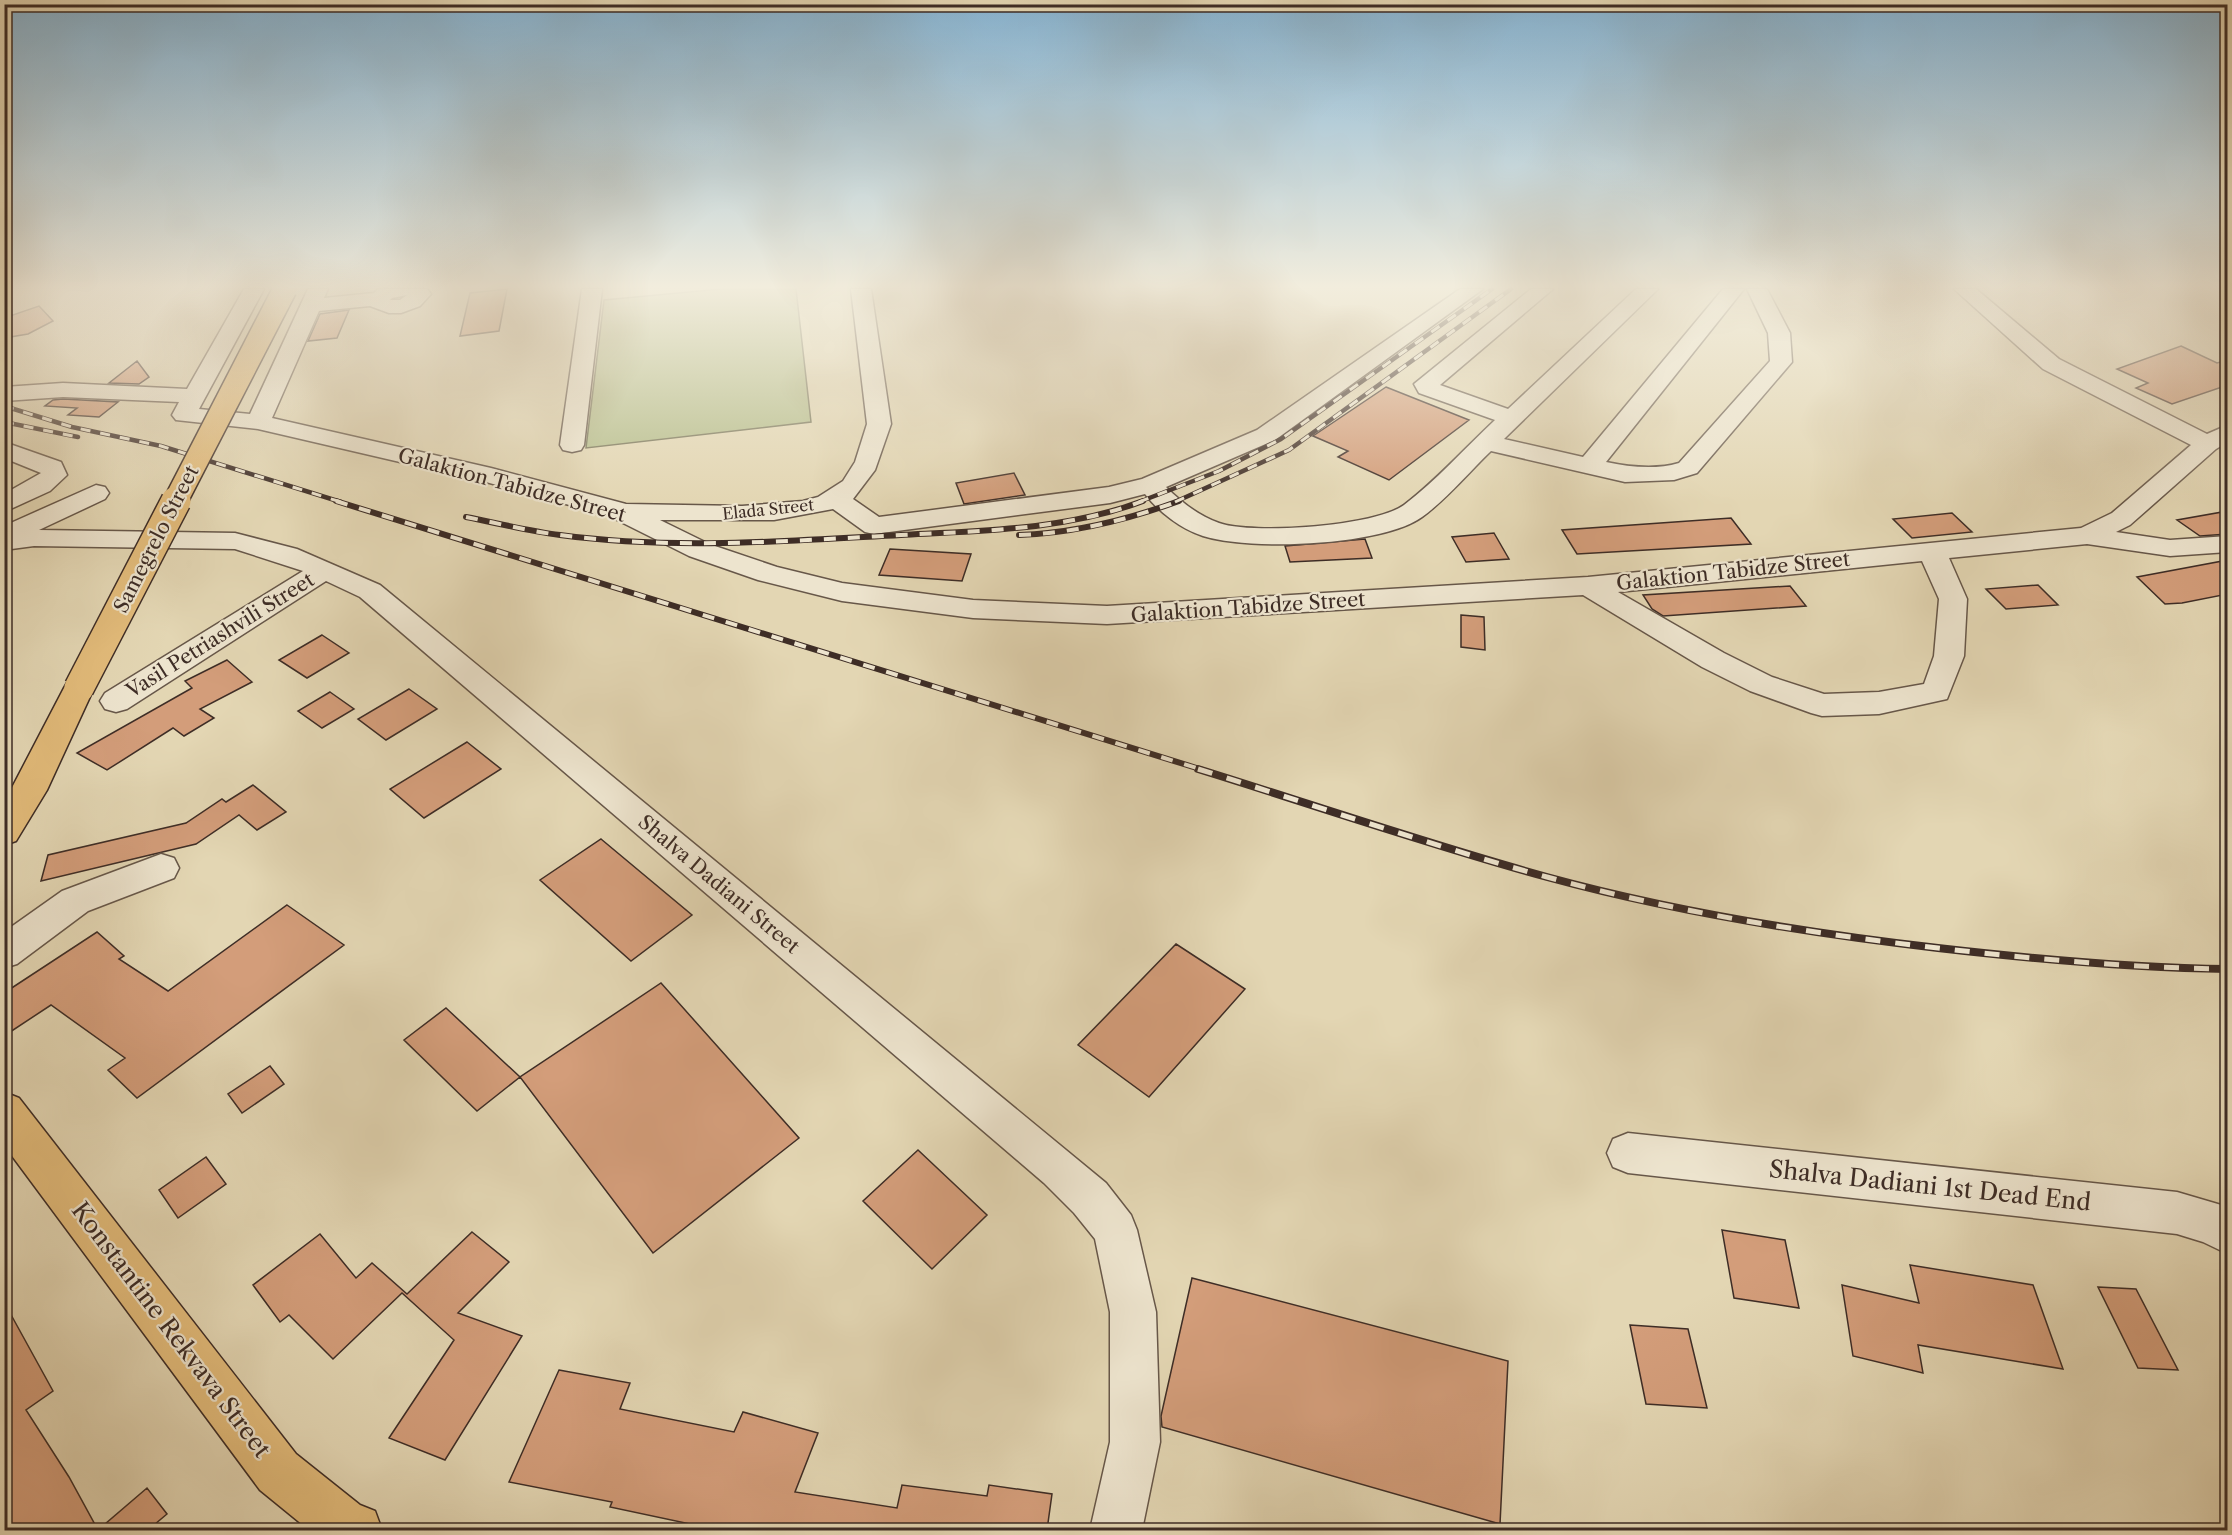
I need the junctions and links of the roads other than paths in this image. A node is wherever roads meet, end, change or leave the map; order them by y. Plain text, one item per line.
1 (214, 361) edge
2 (248, 361) edge
3 (285, 361) edge
4 (583, 361) edge
5 (871, 361) edge
6 (1371, 361) edge
7 (1455, 361) edge
8 (1572, 361) edge
9 (1675, 361) edge
10 (1780, 361) edge
11 (2047, 361) edge
12 (4, 394) edge
13 (190, 403) junction
14 (1511, 418) junction
15 (258, 422) junction
16 (2217, 438) edge
17 (1486, 442) junction
18 (572, 445) dead end
19 (4, 449) edge
20 (1589, 466) junction
21 (1150, 484) junction
22 (96, 493) dead end
23 (831, 501) junction
24 (4, 504) edge
25 (618, 510) junction
26 (2088, 536) junction
27 (4, 537) edge
28 (4, 542) edge
29 (2228, 544) edge
30 (1932, 552) junction
31 (325, 570) junction
32 (1588, 586) junction
33 (116, 701) dead end
34 (17, 798) edge
35 (4, 832) edge
36 (160, 868) dead end
37 (4, 953) edge
38 (4, 1111) edge
39 (1629, 1153) dead end
40 (2228, 1232) edge
41 (356, 1530) edge
42 (1116, 1530) edge

1 - 13 street
2 - 34 main road, Samegrelo Street, bridge
3 - 15 street
4 - 18 street
5 - 23 street, Elada Street
6 - 21 street
7 - 14 street
8 - 14 street
9 - 20 street
10 - 20 street
11 - 16 street
12 - 13 street, Galaktion Tabidze Street
13 - 15 street, Galaktion Tabidze Street
14 - 17 street
15 - 25 street, Galaktion Tabidze Street
16 - 26 street, Galaktion Tabidze Street
17 - 20 street
17 - 21 street
19 - 24 street
21 - 23 street
22 - 27 street
23 - 25 street, Elada Street
25 - 32 street, Galaktion Tabidze Street
26 - 29 street
26 - 30 street, Galaktion Tabidze Street
28 - 31 street, Shalva Dadiani Street
30 - 32 street, Galaktion Tabidze Street
30 - 32 street
31 - 33 street, Vasil Petriashvili Street
31 - 42 street, Shalva Dadiani Street
34 - 35 main road, Samegrelo Street
36 - 37 street
38 - 41 main road, Konstantine Rekvava Street
39 - 40 street, Shalva Dadiani 1st Dead End

